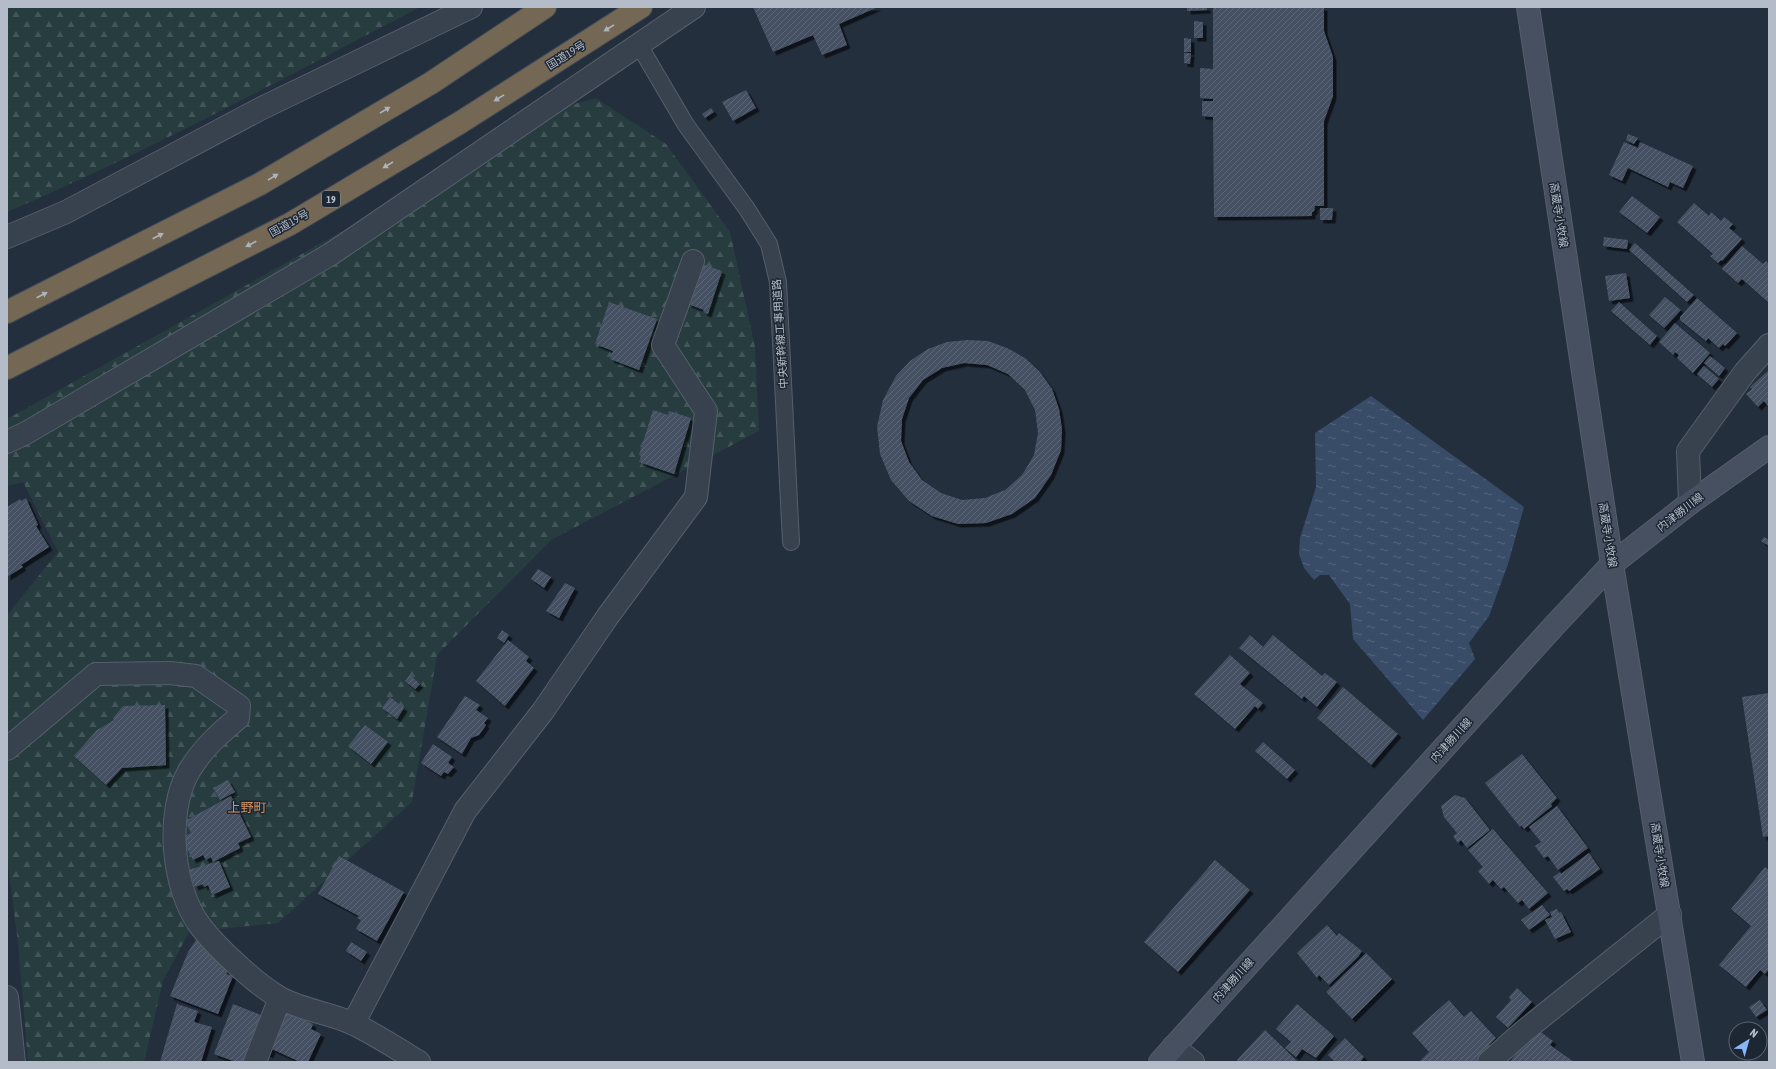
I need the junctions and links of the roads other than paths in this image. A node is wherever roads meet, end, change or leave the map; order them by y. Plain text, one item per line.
1 (470, 7) edge
2 (546, 7) edge
3 (641, 7) edge
4 (694, 7) edge
5 (1528, 7) edge
6 (639, 45) junction
7 (7, 237) edge
8 (694, 261) dead end
9 (7, 312) edge
10 (1769, 345) edge
11 (7, 368) edge
12 (7, 442) edge
13 (1769, 448) edge
14 (1690, 503) junction
15 (791, 542) dead end
16 (1612, 564) junction
17 (7, 749) edge
18 (1670, 914) junction
19 (7, 997) edge
20 (280, 998) junction
21 (353, 1024) junction
22 (1167, 1054) edge
23 (14, 1062) edge
24 (255, 1062) edge
25 (419, 1062) edge
26 (1193, 1062) edge
27 (1489, 1062) edge
28 (1692, 1062) edge

1 - 7 street
9 -> 2 highway
3 -> 11 highway, 国道19号 / 19
4 - 6 street
5 - 16 main road, 高蔵寺小牧線
6 - 12 street
6 - 15 lane, 中央新幹線工事用道路
8 - 21 street
10 - 14 street
13 - 14 main road, 内津勝川線
14 - 16 main road, 内津勝川線
16 - 18 main road, 高蔵寺小牧線
16 - 22 main road, 内津勝川線
17 - 20 street
18 - 27 street
18 - 28 main road, 高蔵寺小牧線
19 - 23 street
20 - 21 street
20 - 24 street
21 - 25 street
22 - 26 street

